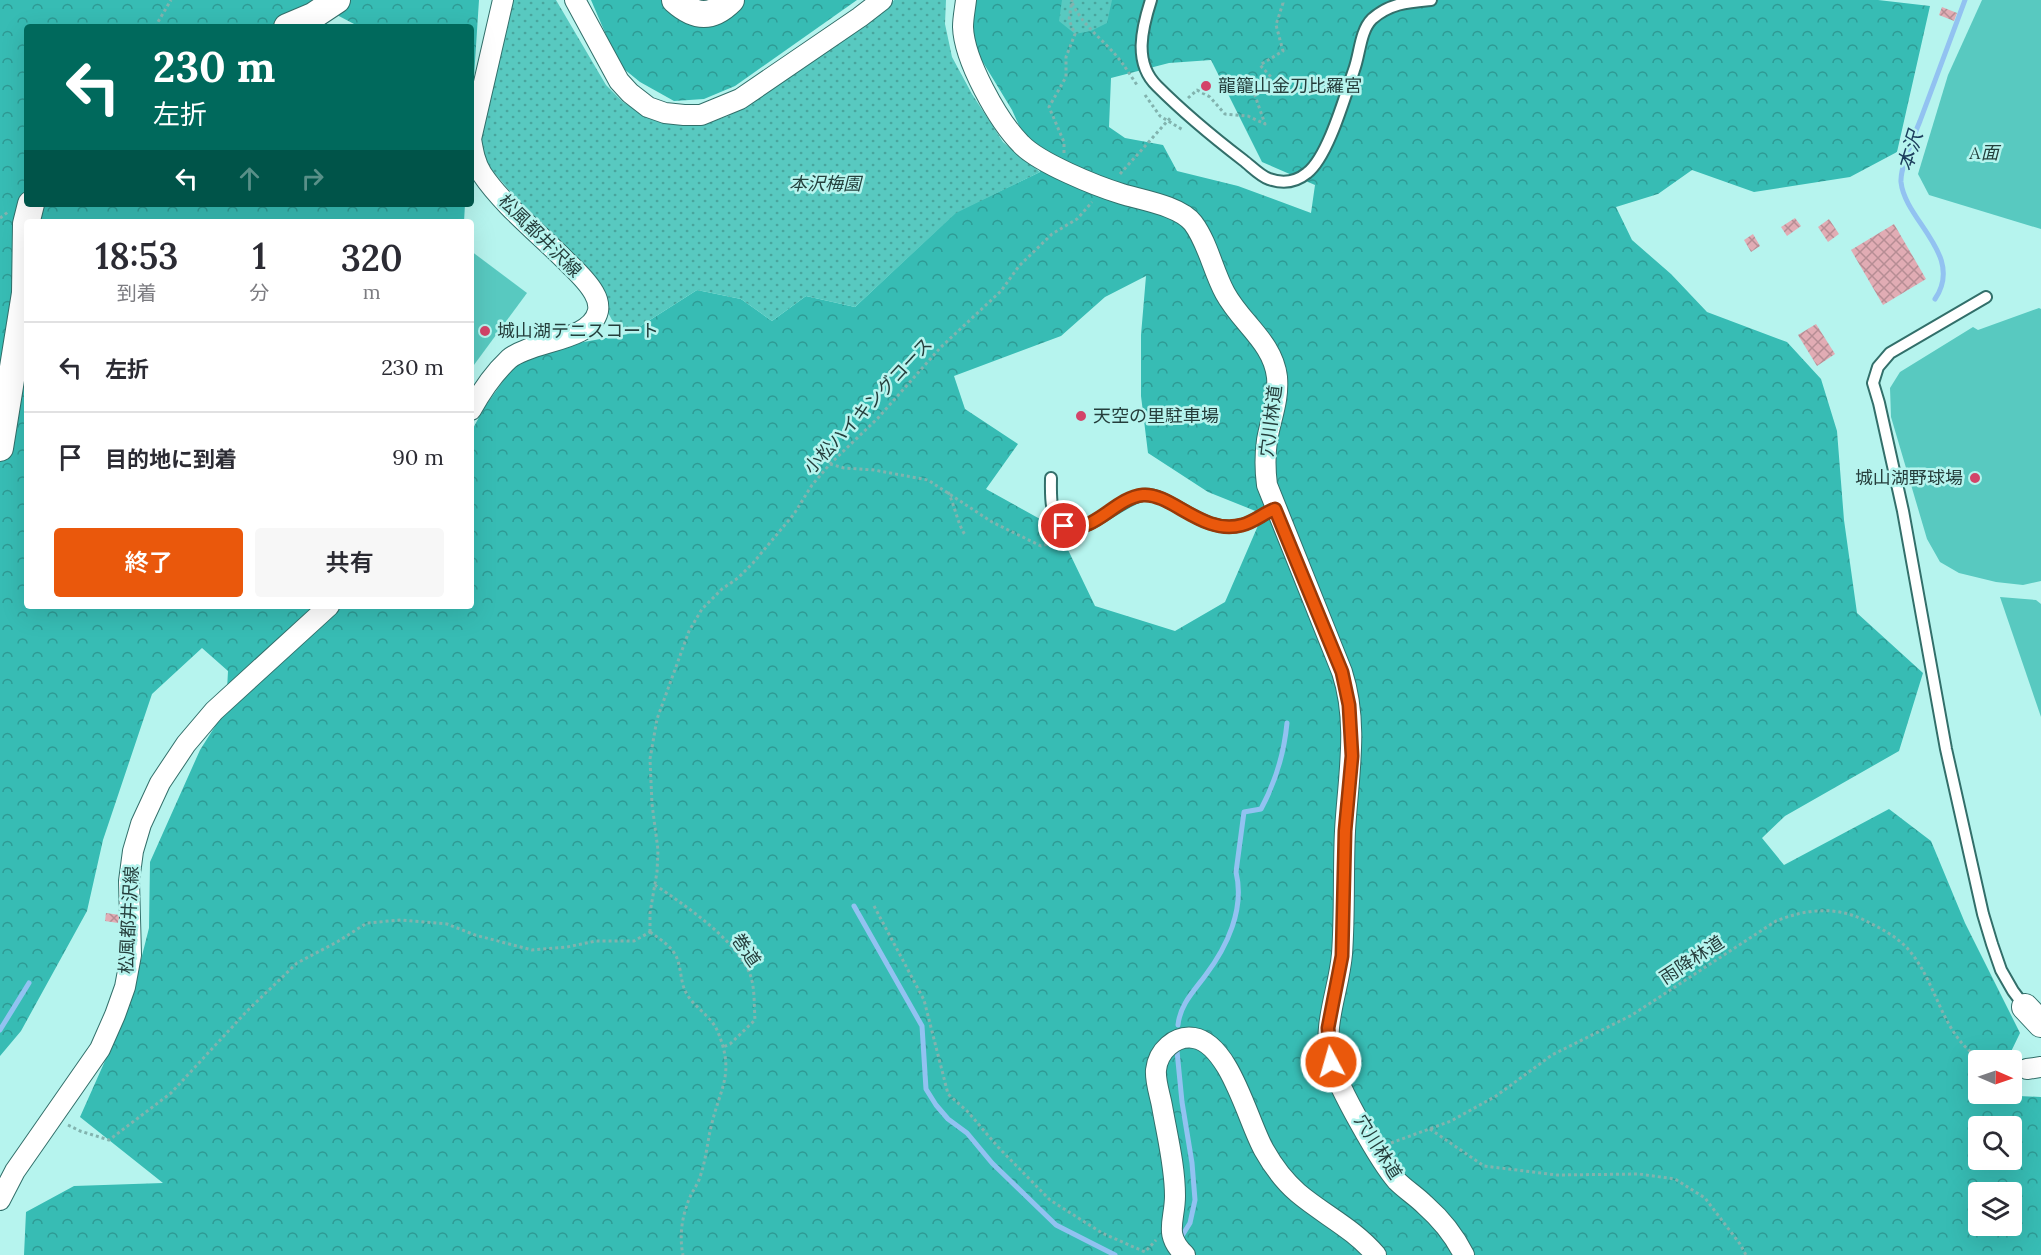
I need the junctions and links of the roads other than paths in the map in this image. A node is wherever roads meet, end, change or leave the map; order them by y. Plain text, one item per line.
1 (338, 0) edge
2 (503, 0) edge
3 (575, 0) edge
4 (675, 0) edge
5 (731, 0) edge
6 (882, 0) edge
7 (966, 0) edge
8 (1151, 0) edge
9 (1431, 0) edge
10 (293, 24) edge
11 (474, 126) edge
12 (474, 153) edge
13 (1986, 297) dead end
14 (24, 299) edge
15 (474, 406) edge
16 (0, 448) edge
17 (1051, 478) dead end
18 (1275, 509) junction
19 (326, 609) edge
20 (2033, 1015) edge
21 (0, 1200) edge
22 (1185, 1255) edge
23 (1376, 1255) edge
24 (1464, 1255) edge

1 - 10 street
2 - 11 street, 松風都井沢線
3 - 6 street
4 - 5 street
7 - 18 street, 穴川林道
8 - 9 lane
12 - 15 street, 松風都井沢線
13 - 20 lane
14 - 16 street
17 - 18 lane
18 - 24 street, 穴川林道
19 - 21 street, 松風都井沢線
22 - 23 street

